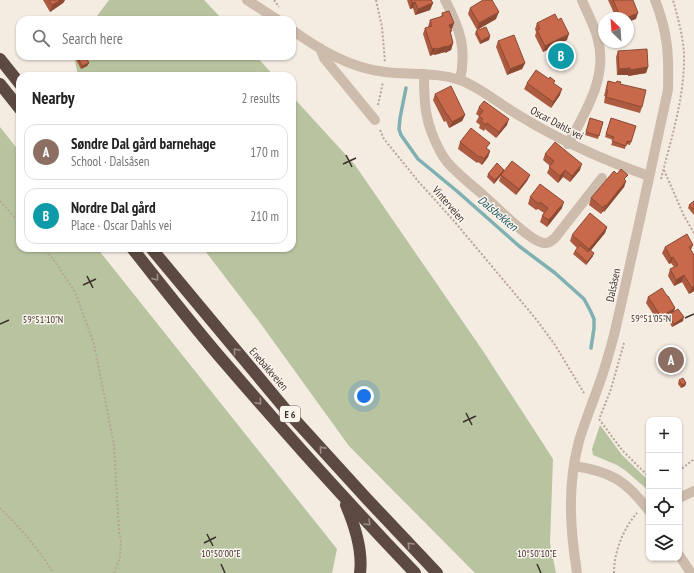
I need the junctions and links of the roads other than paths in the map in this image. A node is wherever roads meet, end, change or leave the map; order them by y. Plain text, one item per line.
1 (247, 0) edge
2 (445, 0) edge
3 (582, 0) edge
4 (655, 0) edge
5 (272, 16) edge
6 (296, 33) edge
7 (320, 48) junction
8 (0, 59) edge
9 (424, 74) junction
10 (16, 79) edge
11 (460, 80) junction
12 (0, 84) edge
13 (16, 104) edge
14 (374, 120) road end
15 (568, 144) junction
16 (649, 176) junction
17 (602, 178) dead end
18 (135, 252) edge
19 (154, 252) edge
20 (574, 466) junction
21 (694, 491) edge
22 (341, 494) junction
23 (682, 497) edge
24 (645, 510) edge
25 (682, 560) edge
26 (360, 573) edge
27 (415, 573) edge
28 (437, 573) edge
29 (577, 573) edge
30 (691, 573) edge

1 - 5 street
2 - 11 street
3 - 15 street
4 - 16 street, Dalsåsen
6 - 7 street, Oscar Dahls vei
7 - 9 street, Oscar Dahls vei
7 - 14 street
8 - 10 highway
9 - 11 street, Oscar Dahls vei
9 - 17 street
11 - 15 street, Oscar Dahls vei
12 - 13 highway
15 - 16 street, Oscar Dahls vei
16 - 20 street, Dalsåsen
18 -> 22 highway, E 6
28 -> 19 highway, Enebakkveien / E 6
20 - 24 street
20 - 29 street, Dalsåsen
21 - 23 street
22 - 26 highway, E 6
22 -> 27 highway, E 6
25 - 30 street

